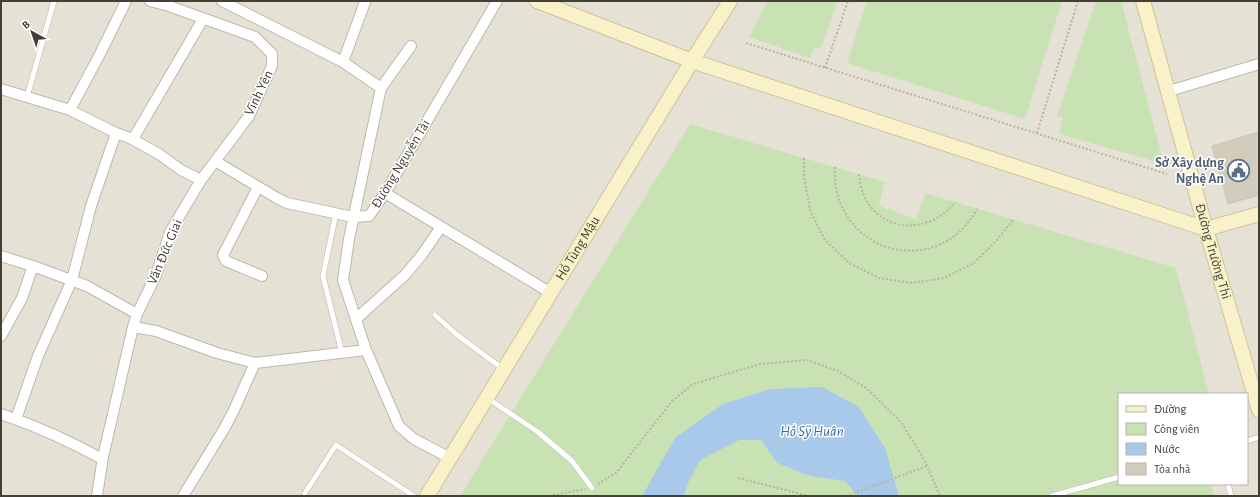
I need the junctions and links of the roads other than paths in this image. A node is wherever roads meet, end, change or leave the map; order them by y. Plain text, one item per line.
1 (54, 1) edge
2 (126, 1) edge
3 (150, 1) edge
4 (222, 1) edge
5 (364, 1) edge
6 (497, 1) edge
7 (537, 1) edge
8 (730, 1) edge
9 (1143, 1) edge
10 (203, 19) junction
11 (411, 46) dead end
12 (692, 61) junction
13 (343, 62) junction
14 (1259, 64) edge
15 (381, 88) junction
16 (1, 90) edge
17 (1169, 92) junction
18 (27, 97) junction
19 (70, 110) junction
20 (116, 133) junction
21 (133, 139) junction
22 (215, 161) junction
23 (201, 180) junction
24 (258, 187) junction
25 (385, 193) junction
26 (336, 213) junction
27 (1259, 214) edge
28 (353, 217) junction
29 (441, 227) junction
30 (1206, 229) junction
31 (1, 256) edge
32 (33, 266) junction
33 (262, 276) dead end
34 (72, 280) junction
35 (551, 292) junction
36 (137, 314) junction
37 (434, 314) dead end
38 (356, 319) junction
39 (133, 327) junction
40 (1, 336) edge
41 (366, 350) junction
42 (342, 353) junction
43 (255, 363) junction
44 (504, 370) junction
45 (486, 398) junction
46 (1259, 410) edge
47 (1, 414) edge
48 (16, 419) junction
49 (1259, 437) edge
50 (1248, 440) edge
51 (450, 458) junction
52 (102, 459) junction
53 (1118, 477) edge
54 (1228, 485) edge
55 (592, 488) road end
56 (306, 493) dead end
57 (97, 496) edge
58 (183, 496) edge
59 (414, 496) edge
60 (427, 496) edge
61 (1052, 496) edge
62 (1231, 496) edge

1 - 18 lane
2 - 19 street
3 - 10 street, Vĩnh Yên
4 - 13 street
5 - 13 street
6 - 25 street, Đường Nguyễn Tài
7 - 12 main road
8 - 12 main road, Hồ Tùng Mậu
9 - 17 main road, Đường Trường Thi
10 - 21 street
10 - 22 street, Vĩnh Yên
11 - 15 street
12 - 30 main road
12 - 35 main road, Hồ Tùng Mậu
13 - 15 street
14 - 17 street
15 - 28 street
16 - 18 street
17 - 30 main road, Đường Trường Thi
18 - 19 street
19 - 20 street
20 - 21 street
20 - 34 street
21 - 23 street
22 - 23 street, Vĩnh Yên
22 - 24 street
23 - 36 street, Văn Đức Giai
24 - 26 street
24 - 33 street
25 - 28 street, Đường Nguyễn Tài
25 - 29 street
26 - 28 street
26 - 42 lane
27 - 30 main road
28 - 38 street, Đường Nguyễn Tài
29 - 35 street
29 - 38 street
30 - 46 main road, Đường Trường Thi
31 - 32 street
32 - 34 street
32 - 40 street
34 - 36 street
34 - 48 street
35 - 44 main road, Hồ Tùng Mậu
36 - 39 street, Văn Đức Giai
37 - 44 lane
38 - 41 street, Đường Nguyễn Tài
39 - 43 street
39 - 52 street, Văn Đức Giai
41 - 42 street
41 - 51 street, Đường Nguyễn Tài
42 - 43 street
43 - 58 street
44 - 45 main road, Hồ Tùng Mậu
45 - 51 main road, Hồ Tùng Mậu
45 - 55 lane
47 - 48 street
48 - 52 street
49 - 50 lane
51 - 60 main road, Hồ Tùng Mậu
52 - 57 street, Văn Đức Giai
53 - 61 lane
54 - 62 lane
56 - 59 lane

